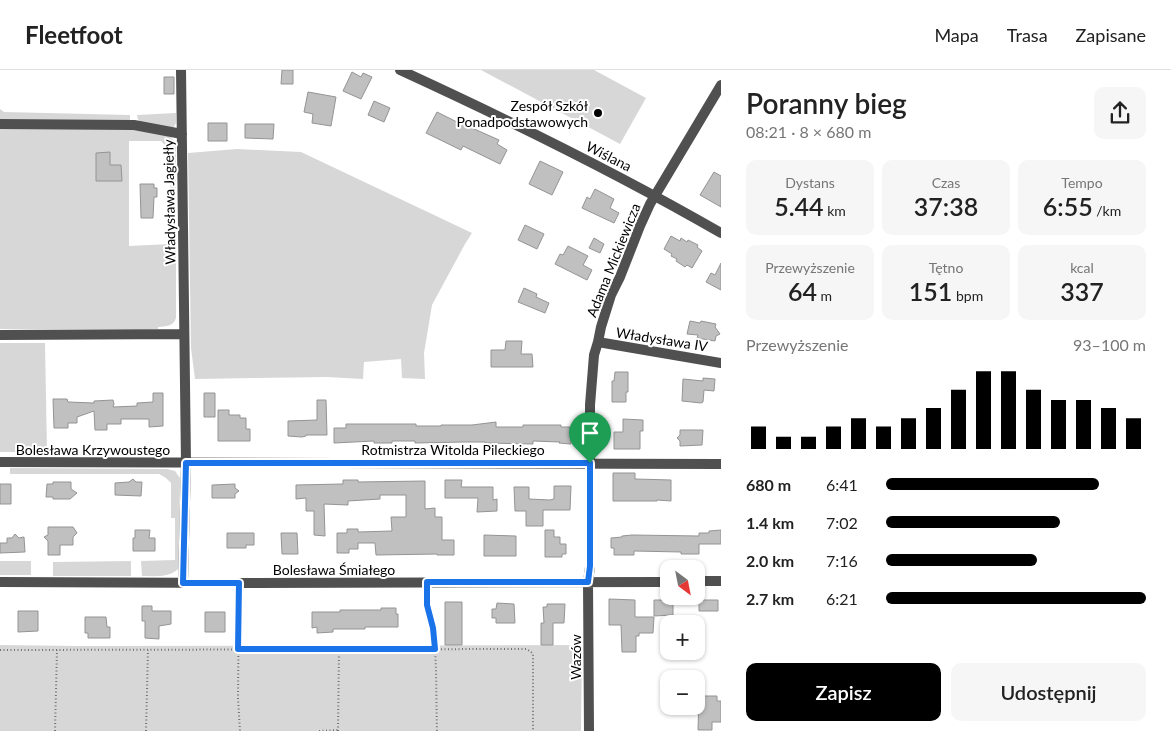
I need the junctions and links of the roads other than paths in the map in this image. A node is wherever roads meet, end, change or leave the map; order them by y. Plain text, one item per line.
1 (181, 70) edge
2 (400, 70) edge
3 (721, 85) edge
4 (0, 124) edge
5 (182, 134) junction
6 (654, 196) junction
7 (721, 233) edge
8 (184, 334) junction
9 (0, 335) edge
10 (598, 342) junction
11 (721, 363) edge
12 (0, 462) edge
13 (186, 463) junction
14 (590, 463) junction
15 (721, 464) edge
16 (705, 581) edge
17 (721, 581) edge
18 (0, 582) edge
19 (588, 582) junction
20 (660, 582) edge
21 (183, 583) junction
22 (589, 731) edge

1 - 5 street, Władysława Jagiełły
2 - 6 street, Wiślana
3 - 6 street, Adama Mickiewicza
4 - 5 street
5 - 8 street, Władysława Jagiełły
6 - 7 street, Wiślana
6 - 10 street, Adama Mickiewicza
8 - 9 street
8 - 13 street, Władysława Jagiełły
10 - 11 street, Władysława IV
10 - 14 street, Adama Mickiewicza
12 - 13 street, Bolesława Krzywoustego
13 - 14 street, Rotmistrza Witolda Pileckiego
13 - 21 street, Władysława Jagiełły
14 - 15 street, Rotmistrza Witolda Pileckiego
14 - 19 street, Adama Mickiewicza
16 - 17 street
18 - 21 street, Bolesława Śmiałego
19 - 20 street, Bolesława Śmiałego
19 - 21 street, Bolesława Śmiałego
19 - 22 street, Wazów

